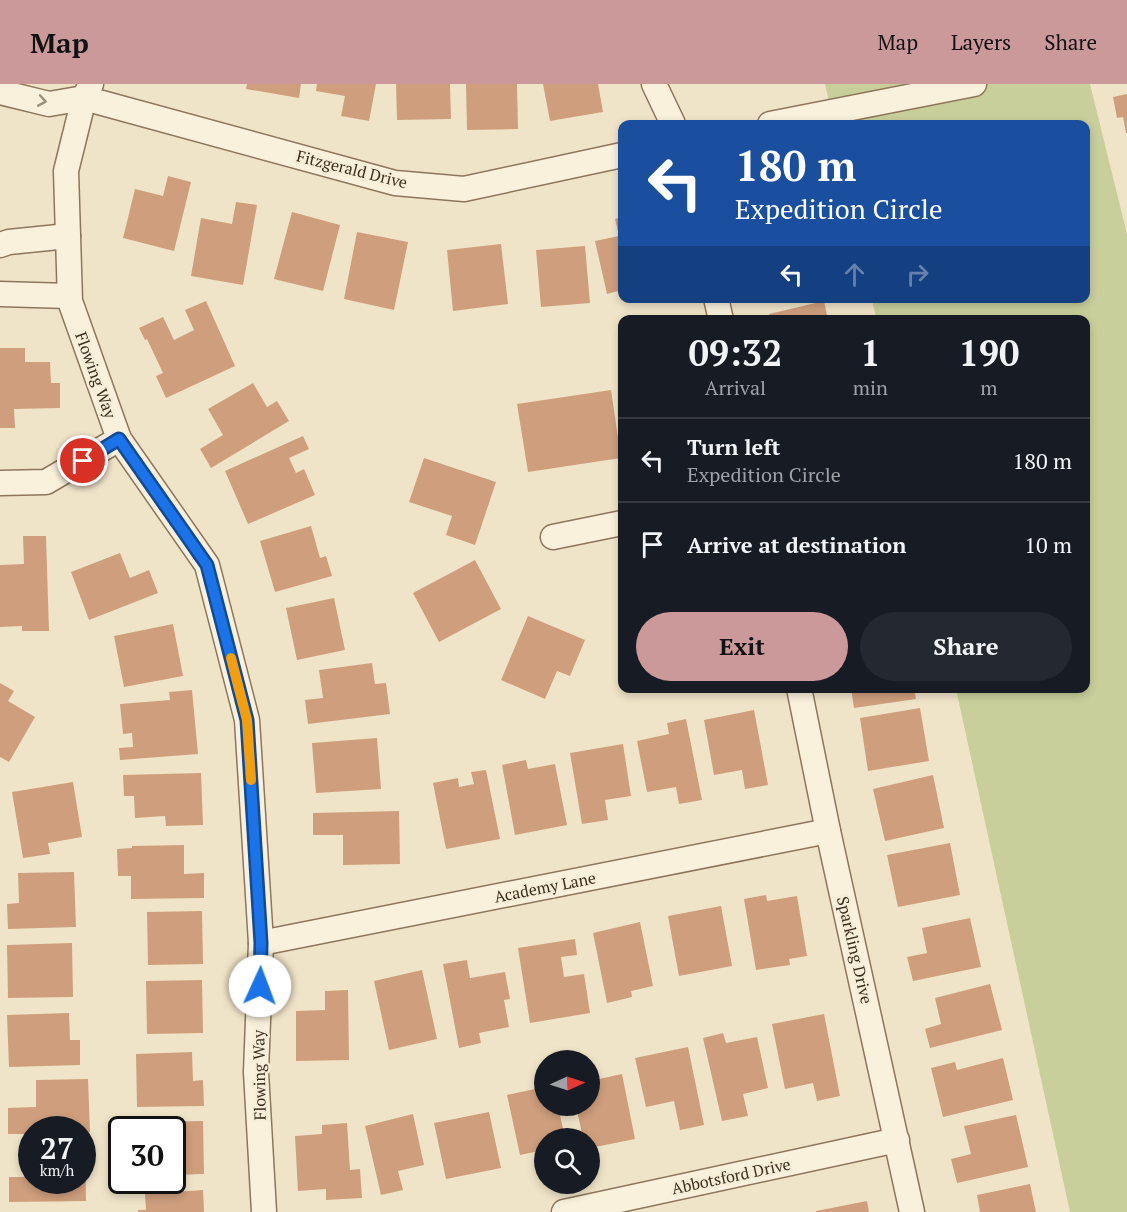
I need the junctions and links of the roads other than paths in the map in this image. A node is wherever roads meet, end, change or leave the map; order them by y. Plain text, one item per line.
1 (654, 84) edge
2 (974, 84) edge
3 (82, 89) edge
4 (0, 92) edge
5 (671, 120) edge
6 (790, 120) edge
7 (618, 156) edge
8 (68, 236) junction
9 (0, 245) edge
10 (0, 294) edge
11 (69, 296) junction
12 (119, 439) junction
13 (0, 483) edge
14 (618, 524) edge
15 (553, 537) dead end
16 (800, 693) edge
17 (828, 831) junction
18 (261, 943) junction
19 (897, 1140) junction
20 (264, 1212) edge
21 (564, 1212) edge
22 (912, 1212) edge

1 - 5 street
2 - 6 street
4 -> 3 street, Fitzgerald Drive
3 - 7 street, Fitzgerald Drive
3 - 8 street, Flowing Way
8 - 9 street
8 - 11 street, Flowing Way
10 - 11 street
11 - 12 street, Flowing Way
12 - 13 street
12 - 18 street, Flowing Way
14 - 15 street
16 - 17 street, Sparkling Drive
17 - 18 street, Academy Lane
17 - 19 street, Sparkling Drive
18 - 20 street, Flowing Way
19 - 21 street, Abbotsford Drive
19 - 22 street, Sparkling Drive

